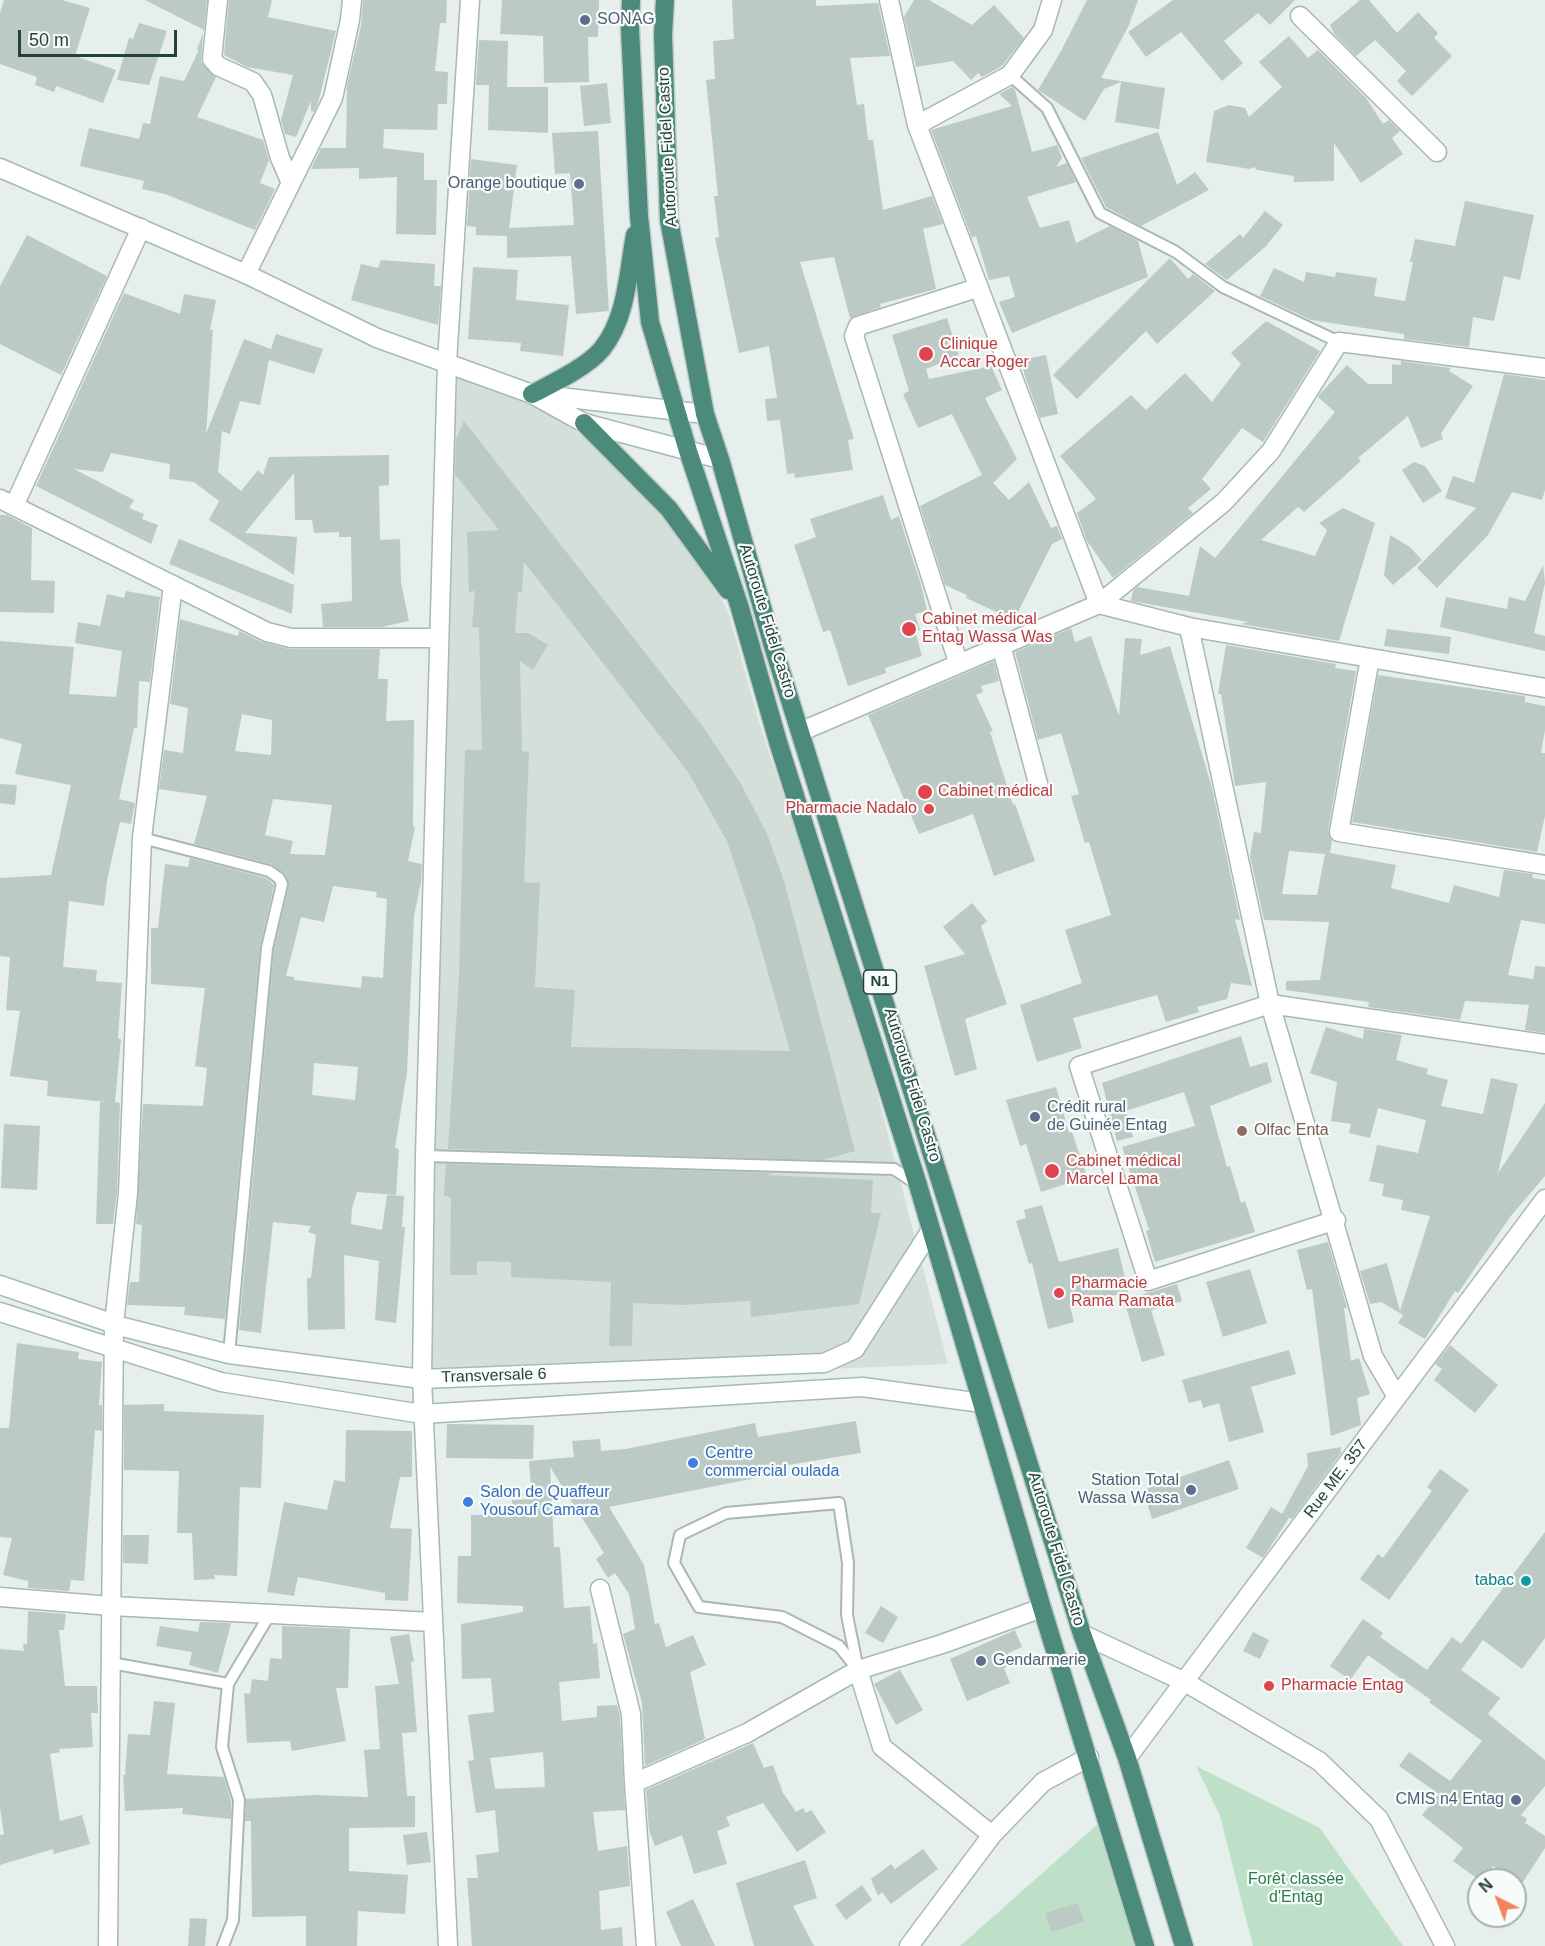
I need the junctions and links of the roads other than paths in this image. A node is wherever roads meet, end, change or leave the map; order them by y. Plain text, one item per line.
1 (218, 0) edge
2 (352, 0) edge
3 (470, 0) edge
4 (631, 0) edge
5 (665, 0) edge
6 (889, 0) edge
7 (1052, 0) edge
8 (1300, 16) dead end
9 (1010, 75) junction
10 (917, 125) junction
11 (1437, 152) dead end
12 (0, 168) edge
13 (291, 183) junction
14 (639, 216) junction
15 (141, 228) junction
16 (246, 274) junction
17 (978, 288) junction
18 (1340, 342) junction
19 (447, 362) junction
20 (1545, 368) edge
21 (532, 394) junction
22 (677, 413) junction
23 (705, 414) junction
24 (584, 423) junction
25 (688, 451) junction
26 (720, 459) junction
27 (7, 502) edge
28 (173, 585) junction
29 (1099, 604) junction
30 (739, 605) junction
31 (1189, 627) junction
32 (439, 638) junction
33 (1001, 645) junction
34 (1370, 658) junction
35 (958, 662) junction
36 (1545, 688) edge
37 (801, 731) junction
38 (1039, 787) dead end
39 (142, 838) junction
40 (1545, 865) edge
41 (1270, 1004) junction
42 (1545, 1044) edge
43 (424, 1156) junction
44 (918, 1185) junction
45 (1545, 1199) edge
46 (1336, 1220) junction
47 (931, 1230) junction
48 (0, 1285) edge
49 (0, 1312) edge
50 (114, 1324) junction
51 (113, 1350) junction
52 (229, 1354) junction
53 (422, 1379) junction
54 (1009, 1395) junction
55 (1397, 1397) junction
56 (982, 1402) junction
57 (422, 1414) junction
58 (600, 1589) dead end
59 (0, 1597) edge
60 (111, 1606) junction
61 (1042, 1608) junction
62 (270, 1614) junction
63 (433, 1622) junction
64 (1082, 1634) junction
65 (111, 1663) junction
66 (858, 1670) junction
67 (1185, 1682) junction
68 (228, 1684) junction
69 (1089, 1757) junction
70 (1127, 1758) junction
71 (634, 1783) junction
72 (992, 1835) junction
73 (108, 1946) edge
74 (223, 1946) edge
75 (448, 1946) edge
76 (646, 1946) edge
77 (909, 1946) edge
78 (1146, 1946) edge
79 (1184, 1946) edge
80 (1445, 1946) edge

1 - 13 street
2 - 13 street
3 - 19 street
4 - 14 highway, Autoroute Fidel Castro / N1
5 - 23 highway, Autoroute Fidel Castro / N1
6 - 10 street
7 - 9 street
8 - 11 street
9 - 10 street
9 - 18 lane
10 - 17 street
12 - 15 street
13 - 16 street
14 - 21 highway
14 - 22 highway, Autoroute Fidel Castro / N1
15 - 16 street
15 - 27 street
16 - 19 street
17 - 29 street
17 - 35 street
18 - 20 street
18 - 29 street
19 - 21 street
19 - 32 street
21 - 22 street
21 - 24 street
22 - 23 street
22 - 25 highway, Autoroute Fidel Castro / N1
23 - 26 highway, Autoroute Fidel Castro / N1
24 - 25 street
24 - 30 highway
25 - 26 street
25 - 30 highway, Autoroute Fidel Castro / N1
26 - 37 highway, Autoroute Fidel Castro / N1
27 - 28 street
28 - 32 street
28 - 39 street
29 - 31 street
29 - 33 street
30 - 44 highway, Autoroute Fidel Castro / N1
31 - 34 street
31 - 41 street
32 - 43 street
33 - 35 street
33 - 38 street
34 - 36 street
34 - 40 street
35 - 37 street
37 - 54 highway, Autoroute Fidel Castro / N1
39 - 50 street
39 - 52 lane
41 - 42 street
41 - 46 street
41 - 46 street
43 - 44 lane
43 - 53 street
44 - 47 highway, Autoroute Fidel Castro / N1
45 - 55 street, Rue ME. 357
46 - 55 street
47 - 53 street, Transversale 6
47 - 56 highway, Autoroute Fidel Castro / N1
48 - 50 street, Transversale 6
49 - 51 street, Transversale 6
50 - 51 street
50 - 52 street, Transversale 6
51 - 57 street, Transversale 6
51 - 60 street
52 - 53 street, Transversale 6
53 - 57 street
54 - 56 highway
54 - 64 highway, Autoroute Fidel Castro / N1
55 - 67 street, Rue ME. 357
56 - 57 street, Transversale 6
56 - 61 highway, Autoroute Fidel Castro / N1
57 - 63 street
58 - 71 street
59 - 60 street
60 - 62 street
60 - 65 street
61 - 66 street
61 - 69 highway, Autoroute Fidel Castro / N1
62 - 63 street
62 - 68 lane
63 - 75 street
64 - 67 street
64 - 70 highway, Autoroute Fidel Castro / N1
65 - 68 lane
65 - 73 street
66 - 66 lane
66 - 71 street
66 - 72 street
67 - 70 street, Rue ME. 357
67 - 80 street
68 - 74 lane
69 - 72 street
69 - 78 highway, Autoroute Fidel Castro / N1
70 - 79 highway, Autoroute Fidel Castro / N1
71 - 76 street
72 - 77 street

